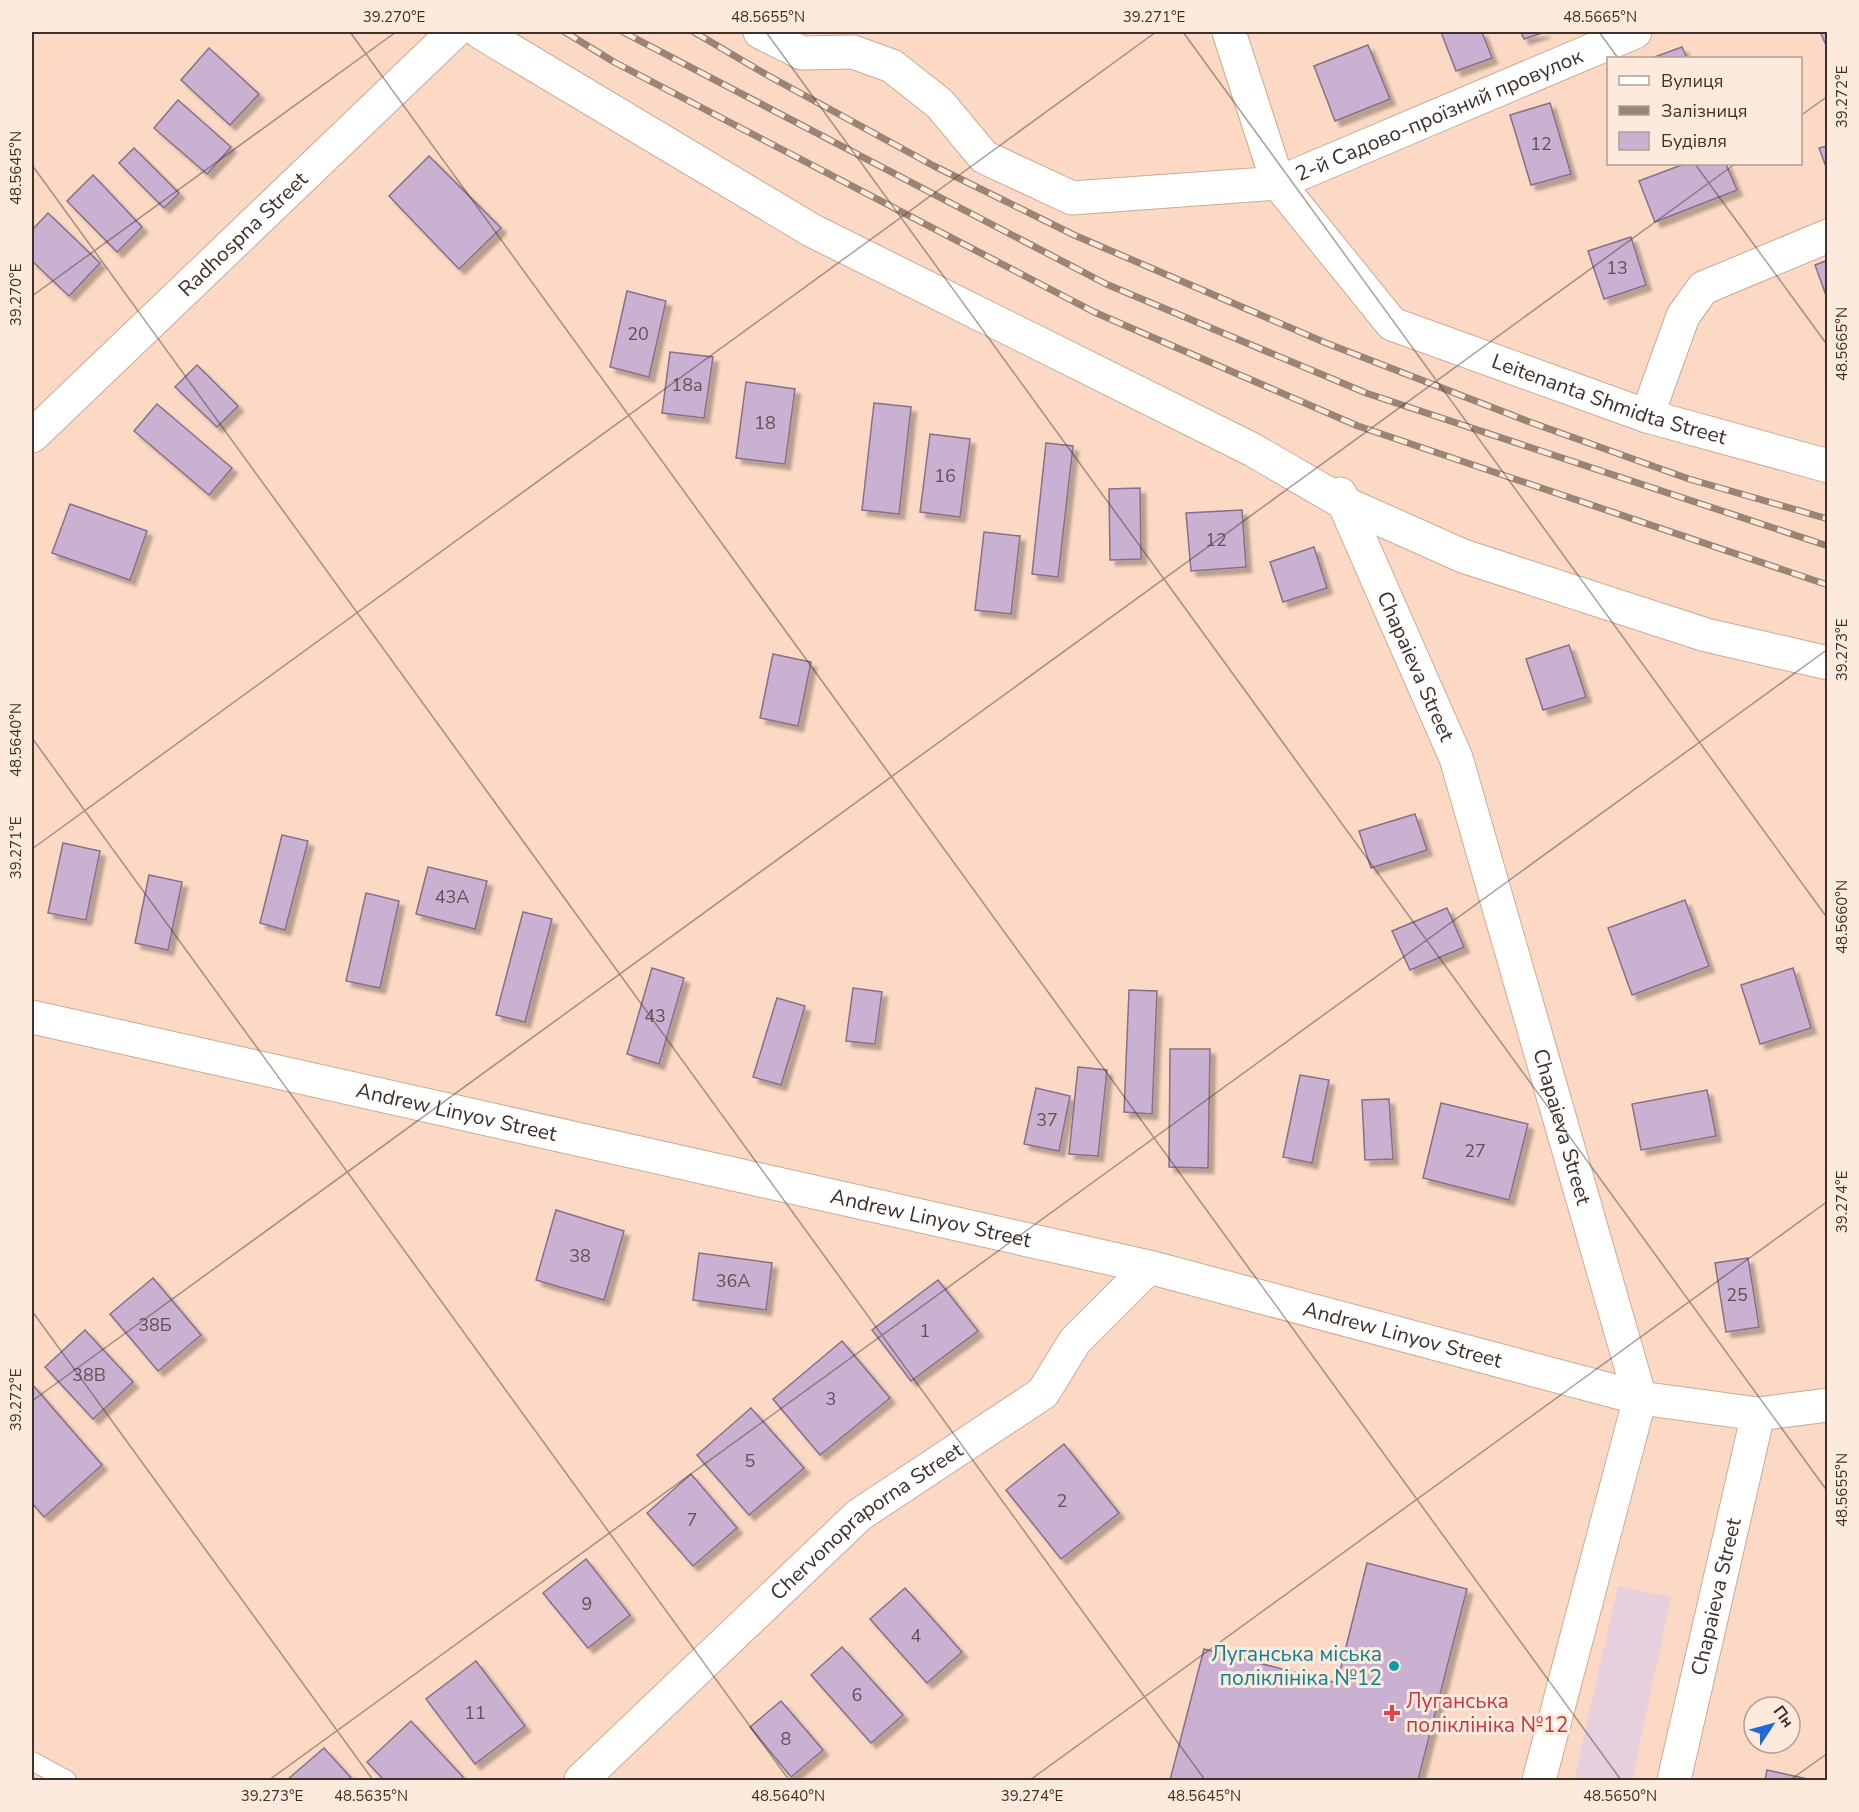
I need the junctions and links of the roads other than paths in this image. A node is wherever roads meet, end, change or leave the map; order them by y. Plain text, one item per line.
1 (454, 32) edge
2 (480, 32) edge
3 (760, 32) edge
4 (1229, 32) edge
5 (1635, 32) edge
6 (1278, 183) junction
7 (1827, 236) edge
8 (1647, 416) junction
9 (32, 436) edge
10 (1827, 466) edge
11 (1341, 496) junction
12 (1827, 663) edge
13 (32, 1017) edge
14 (1149, 1267) junction
15 (1640, 1398) junction
16 (1827, 1405) edge
17 (1758, 1414) junction
18 (32, 1761) edge
19 (67, 1780) edge
20 (581, 1780) edge
21 (1539, 1780) edge
22 (1674, 1780) edge

1 - 9 street, Radhospna Street
2 - 11 street
3 - 6 street, 2-й Садово-проїзний провулок
4 - 6 street
5 - 6 street, 2-й Садово-проїзний провулок
6 - 8 street, Leitenanta Shmidta Street
7 - 8 street
8 - 10 street, Leitenanta Shmidta Street
11 - 12 street
11 - 15 street, Chapaieva Street
13 - 14 street, Andrew Linyov Street
14 - 15 street, Andrew Linyov Street
14 - 20 street, Chervonopraporna Street
15 - 17 street, Andrew Linyov Street
15 - 21 street
16 - 17 street, Andrew Linyov Street
17 - 22 street, Chapaieva Street
18 - 19 lane

